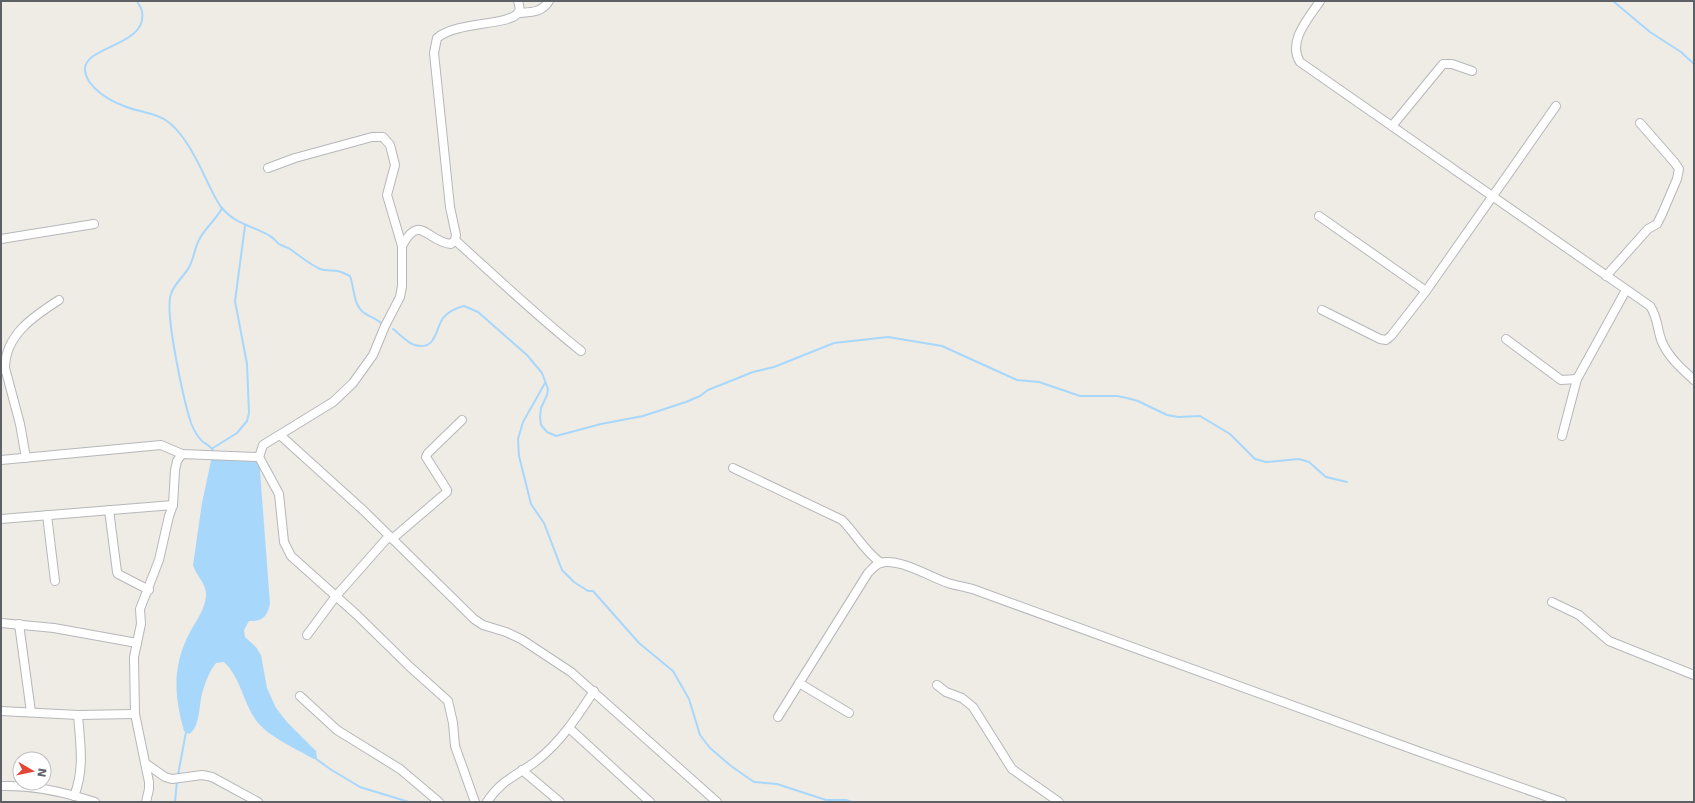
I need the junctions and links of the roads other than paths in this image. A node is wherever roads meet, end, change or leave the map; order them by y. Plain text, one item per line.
1 (518, 1) edge
2 (549, 1) edge
3 (1320, 1) edge
4 (518, 13) junction
5 (1472, 72) dead end
6 (1556, 106) dead end
7 (1640, 123) dead end
8 (1392, 126) junction
9 (268, 168) dead end
10 (1492, 197) junction
11 (1319, 216) dead end
12 (94, 224) dead end
13 (1, 239) edge
14 (455, 240) junction
15 (402, 246) junction
16 (1606, 276) junction
17 (1626, 290) junction
18 (1426, 291) junction
19 (59, 300) dead end
20 (1322, 310) dead end
21 (1506, 339) dead end
22 (581, 350) dead end
23 (1577, 379) junction
24 (1694, 380) edge
25 (462, 420) dead end
26 (280, 435) junction
27 (1562, 436) dead end
28 (182, 454) junction
29 (259, 457) junction
30 (26, 458) junction
31 (1, 460) edge
32 (734, 468) dead end
33 (173, 505) junction
34 (109, 510) junction
35 (47, 515) junction
36 (1, 518) edge
37 (391, 538) junction
38 (881, 562) junction
39 (55, 581) dead end
40 (149, 590) junction
41 (336, 596) junction
42 (1552, 602) dead end
43 (1, 623) edge
44 (19, 624) junction
45 (307, 635) dead end
46 (137, 643) junction
47 (1694, 675) edge
48 (799, 683) junction
49 (937, 685) dead end
50 (594, 691) junction
51 (300, 696) dead end
52 (1, 711) edge
53 (31, 712) junction
54 (849, 713) dead end
55 (135, 714) junction
56 (78, 715) junction
57 (778, 717) dead end
58 (569, 728) junction
59 (145, 763) junction
60 (522, 770) junction
61 (1, 786) edge
62 (74, 796) junction
63 (95, 802) edge
64 (146, 802) edge
65 (258, 802) edge
66 (439, 802) edge
67 (474, 802) edge
68 (486, 802) edge
69 (560, 802) edge
70 (650, 802) edge
71 (717, 802) edge
72 (1059, 802) edge
73 (1562, 802) edge

1 - 4 street
2 - 4 street
3 - 8 street
4 - 14 street
5 - 8 street
6 - 10 street
7 - 16 street
8 - 10 street
9 - 15 street
10 - 16 street
10 - 18 street
11 - 18 street
12 - 13 street
14 - 15 street
14 - 22 street
15 - 26 street
16 - 17 street
17 - 23 street
17 - 24 street
18 - 20 street
19 - 30 street
21 - 23 street
23 - 27 street
25 - 37 street
26 - 29 street
26 - 37 street
28 - 29 street
28 - 30 street
28 - 33 street
29 - 41 street
30 - 31 street
32 - 38 street
33 - 34 street
33 - 40 street
34 - 35 street
34 - 40 street
35 - 36 street
35 - 39 street
37 - 41 street
37 - 50 street
38 - 48 street
38 - 73 street
40 - 46 street
41 - 45 street
41 - 67 street
42 - 47 street
43 - 44 street
44 - 46 street
44 - 53 street
46 - 55 street
48 - 54 street
48 - 57 street
49 - 72 street
50 - 58 street
50 - 71 street
51 - 66 street
52 - 53 street
53 - 56 street
55 - 56 street
55 - 59 street
56 - 62 street
58 - 60 street
58 - 70 street
59 - 64 street
59 - 65 street
60 - 68 street
60 - 69 street
61 - 62 street
62 - 63 street

